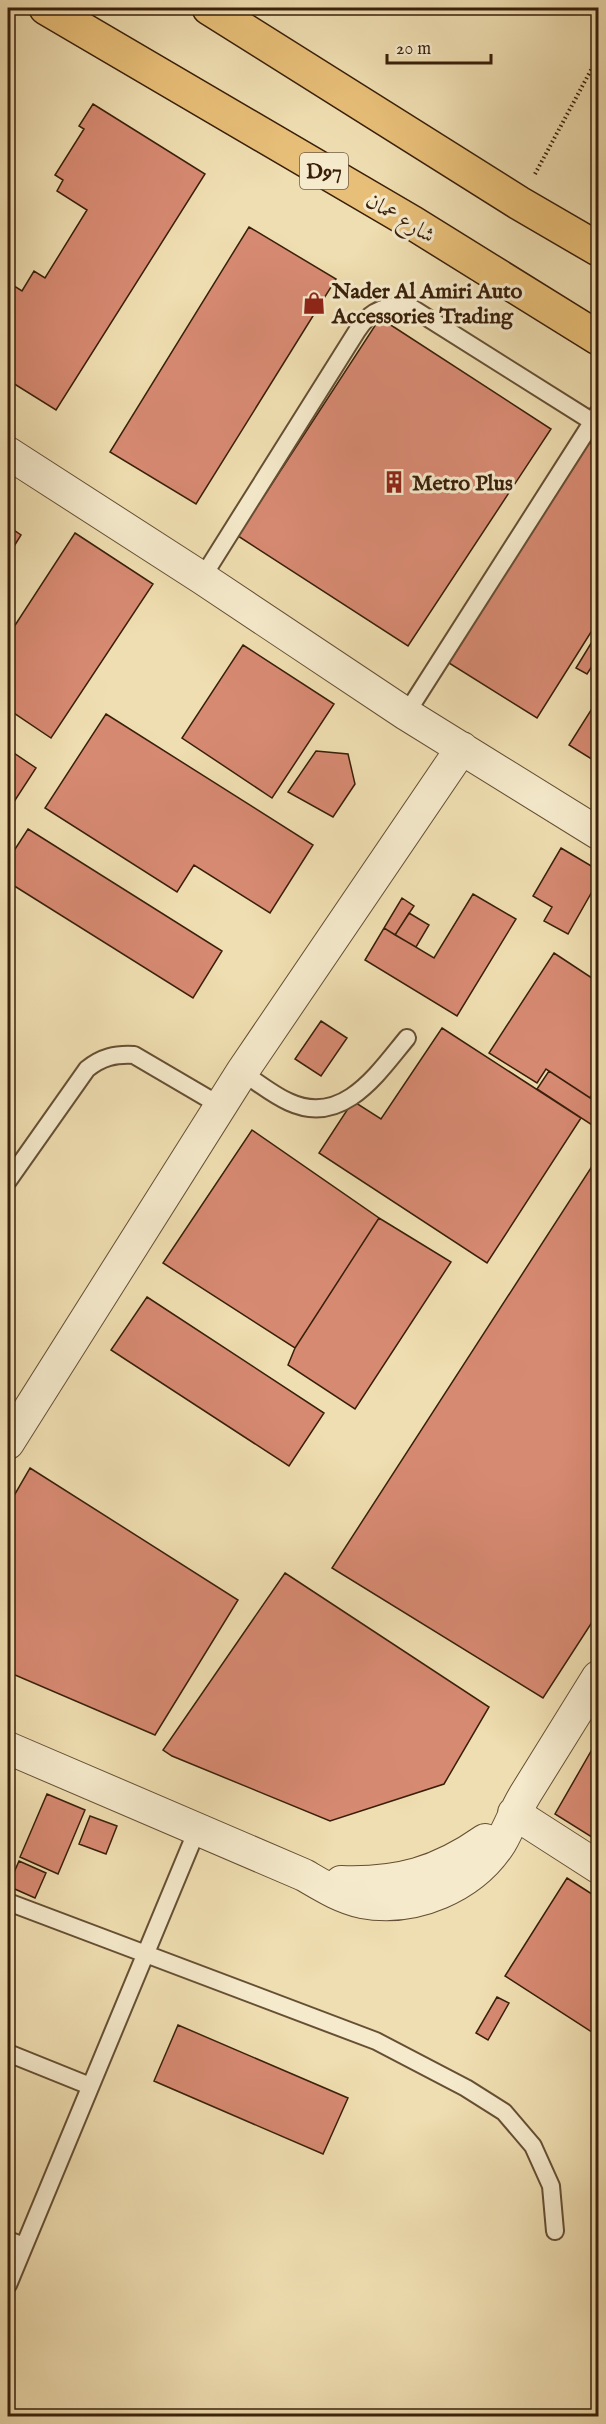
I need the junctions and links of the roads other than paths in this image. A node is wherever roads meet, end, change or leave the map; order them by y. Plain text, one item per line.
1 (46, 8) edge
2 (209, 8) edge
3 (598, 249) edge
4 (598, 338) edge
5 (596, 417) edge
6 (8, 453) edge
7 (202, 578) junction
8 (406, 714) junction
9 (462, 748) junction
10 (598, 833) edge
11 (407, 1038) dead end
12 (242, 1072) junction
13 (221, 1106) junction
14 (8, 1180) edge
15 (8, 1443) edge
16 (598, 1677) edge
17 (8, 1748) edge
18 (513, 1813) junction
19 (197, 1830) junction
20 (598, 1867) edge
21 (8, 1902) edge
22 (144, 1954) junction
23 (8, 2053) edge
24 (90, 2086) junction
25 (555, 2231) dead end
26 (8, 2240) edge
27 (24, 2246) junction
28 (8, 2285) edge

1 - 4 main road, شارع عمان / D97
2 - 3 main road
5 - 7 lane
5 - 8 lane
6 - 7 street
7 - 8 street
8 - 9 street
9 - 10 street
9 - 12 street
11 - 12 lane
12 - 13 street
13 - 14 lane
13 - 15 street
16 - 18 street
17 - 19 street
18 - 19 street
18 - 20 street
19 - 22 lane
21 - 22 lane
22 - 24 lane
22 - 25 lane
23 - 24 lane
24 - 27 lane
26 - 27 lane
27 - 28 lane

